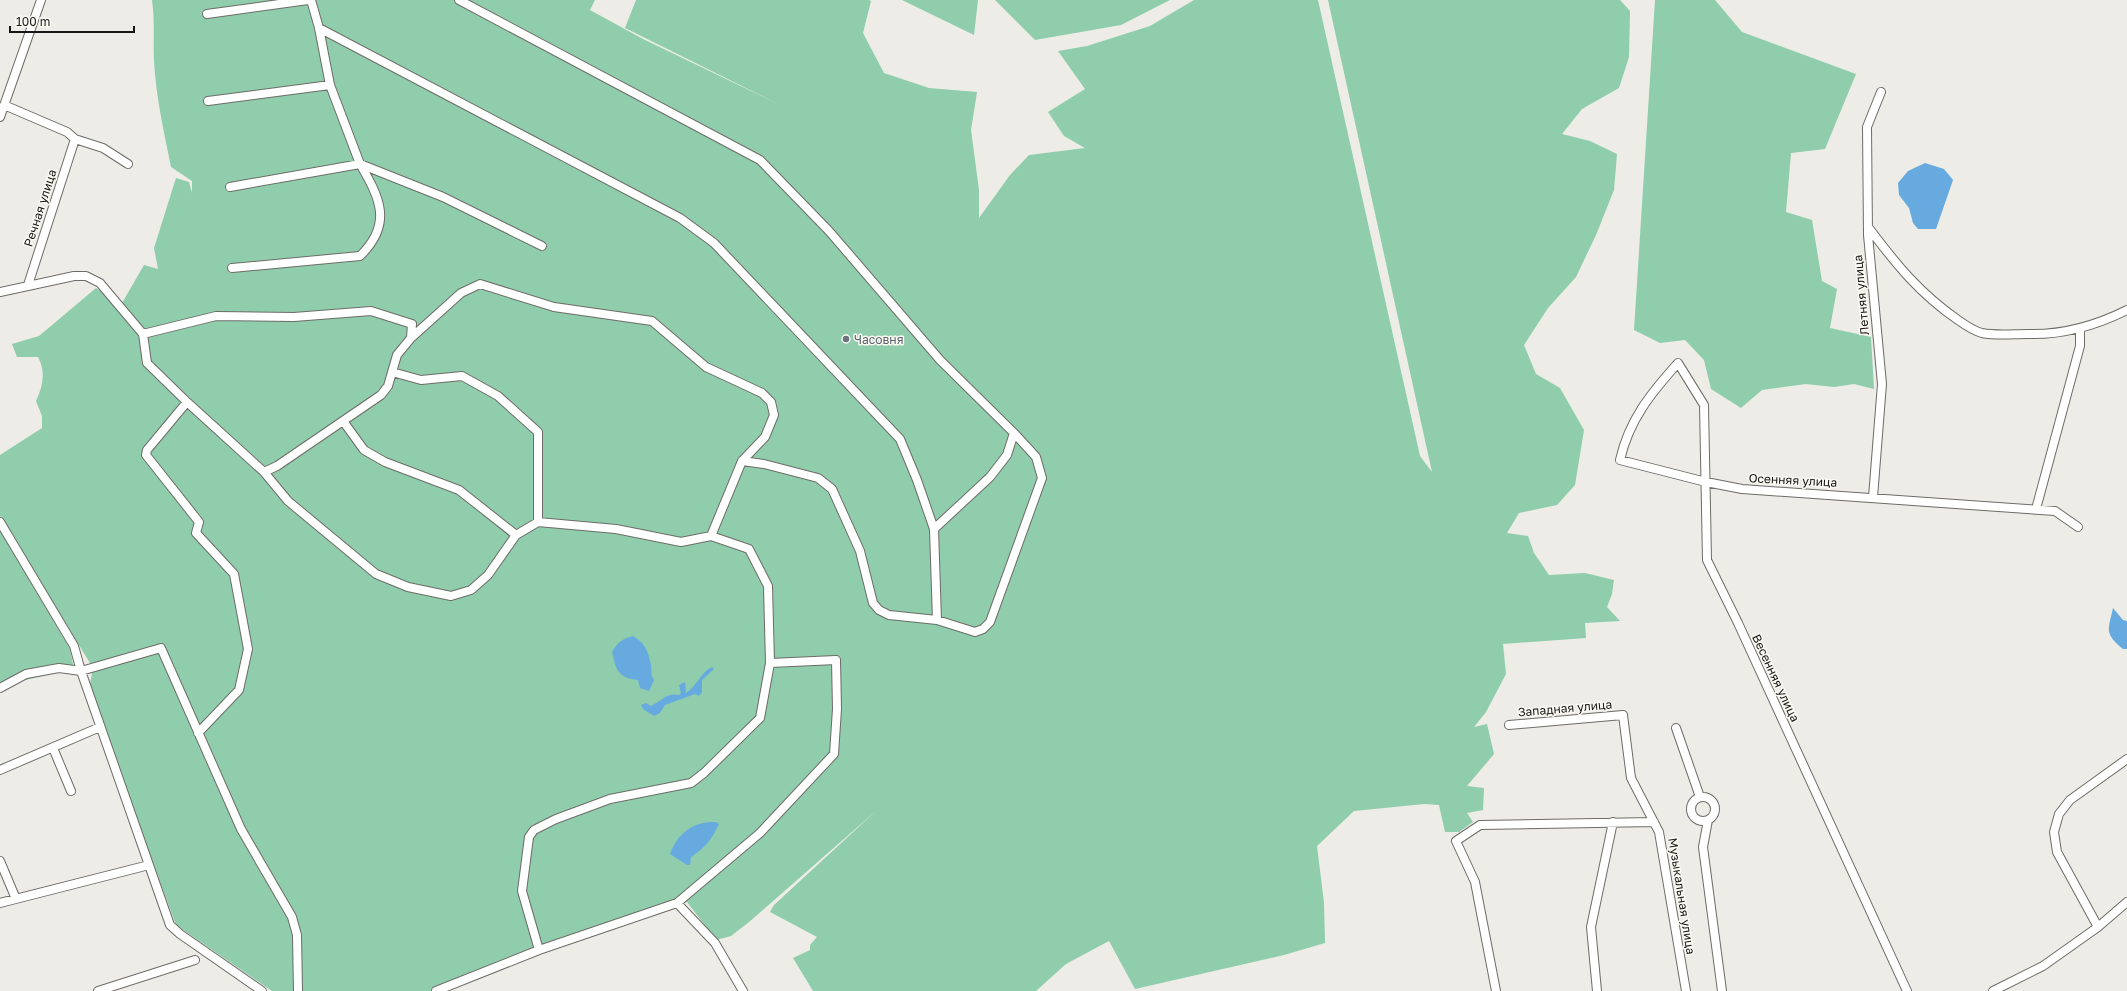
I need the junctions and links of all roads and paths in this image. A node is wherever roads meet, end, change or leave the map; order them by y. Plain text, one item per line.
1 (41, 0) edge
2 (309, 0) edge
3 (459, 0) edge
4 (207, 14) dead end
5 (319, 28) junction
6 (330, 85) junction
7 (1881, 92) dead end
8 (208, 101) dead end
9 (4, 105) junction
10 (0, 117) edge
11 (75, 139) junction
12 (128, 164) dead end
13 (360, 164) junction
14 (230, 187) dead end
15 (1868, 227) junction
16 (542, 246) dead end
17 (232, 268) dead end
18 (28, 285) junction
19 (0, 292) edge
20 (2127, 310) edge
21 (2080, 330) junction
22 (143, 334) junction
23 (411, 338) junction
24 (1678, 363) joint
25 (392, 372) junction
26 (187, 402) junction
27 (343, 421) junction
28 (1014, 433) junction
29 (742, 461) junction
30 (264, 472) junction
31 (1706, 482) junction
32 (1874, 497) junction
33 (2036, 509) junction
34 (0, 522) edge
35 (538, 522) junction
36 (2078, 527) dead end
37 (934, 529) junction
38 (516, 535) junction
39 (711, 536) junction
40 (937, 620) junction
41 (770, 663) junction
42 (81, 671) junction
43 (0, 688) edge
44 (1623, 715) joint
45 (1509, 725) dead end
46 (100, 727) junction
47 (1676, 728) dead end
48 (198, 733) junction
49 (53, 748) junction
50 (2127, 759) edge
51 (0, 770) edge
52 (70, 790) dead end
53 (1700, 797) junction
54 (1708, 820) junction
55 (1613, 822) junction
56 (1654, 822) junction
57 (0, 861) edge
58 (149, 865) junction
59 (16, 899) junction
60 (677, 902) junction
61 (2127, 902) edge
62 (0, 903) edge
63 (2098, 927) junction
64 (539, 950) junction
65 (195, 960) dead end
66 (98, 991) edge
67 (262, 991) edge
68 (298, 991) edge
69 (436, 991) edge
70 (743, 991) edge
71 (1496, 991) edge
72 (1597, 991) edge
73 (1686, 991) edge
74 (1722, 991) edge
75 (1907, 991) edge
76 (1993, 991) edge

1 - 9 street
2 - 4 street
2 - 5 street
3 - 28 street
5 - 6 street
5 - 37 street
6 - 8 street
6 - 13 street
7 - 15 street, Летняя улица
9 - 10 street
9 - 11 street
11 - 12 street
11 - 18 street, Речная улица
13 - 14 street
13 - 16 street
13 - 17 street
15 - 21 street
15 - 32 street, Летняя улица
18 - 19 street
18 - 22 street
20 - 21 street
21 - 33 street
22 - 23 street
22 - 26 street
23 - 25 street
23 - 29 street
24 - 31 street, Весенняя улица
24 - 31 street, Осенняя улица
25 - 27 street
25 - 35 street
26 - 30 street
26 - 48 street
27 - 30 street
27 - 38 street
28 - 37 street
28 - 40 street
29 - 39 street
29 - 40 street
30 - 38 street
31 - 32 street, Осенняя улица
31 - 75 street, Весенняя улица
32 - 33 street, Осенняя улица
33 - 36 street, Осенняя улица
34 - 42 street
35 - 38 street
35 - 39 street
37 - 40 street
39 - 41 street
41 - 60 street
41 - 64 street
42 - 43 street
42 - 46 street
42 - 48 street
44 - 45 street, Западная улица
44 - 56 street, Музыкальная улица
46 - 49 street
46 - 58 street
47 - 53 street
48 - 68 street
49 - 51 street
49 - 52 street
50 - 63 street
53 - 54 street
53 - 54 street
54 - 74 street
55 - 56 street
55 - 71 street
55 - 72 street
56 - 73 street, Музыкальная улица
57 - 59 street
58 - 59 street
58 - 67 street
59 - 62 street
60 - 64 street
60 - 70 street
61 - 63 street
63 - 76 street
64 - 69 street
65 - 66 street

